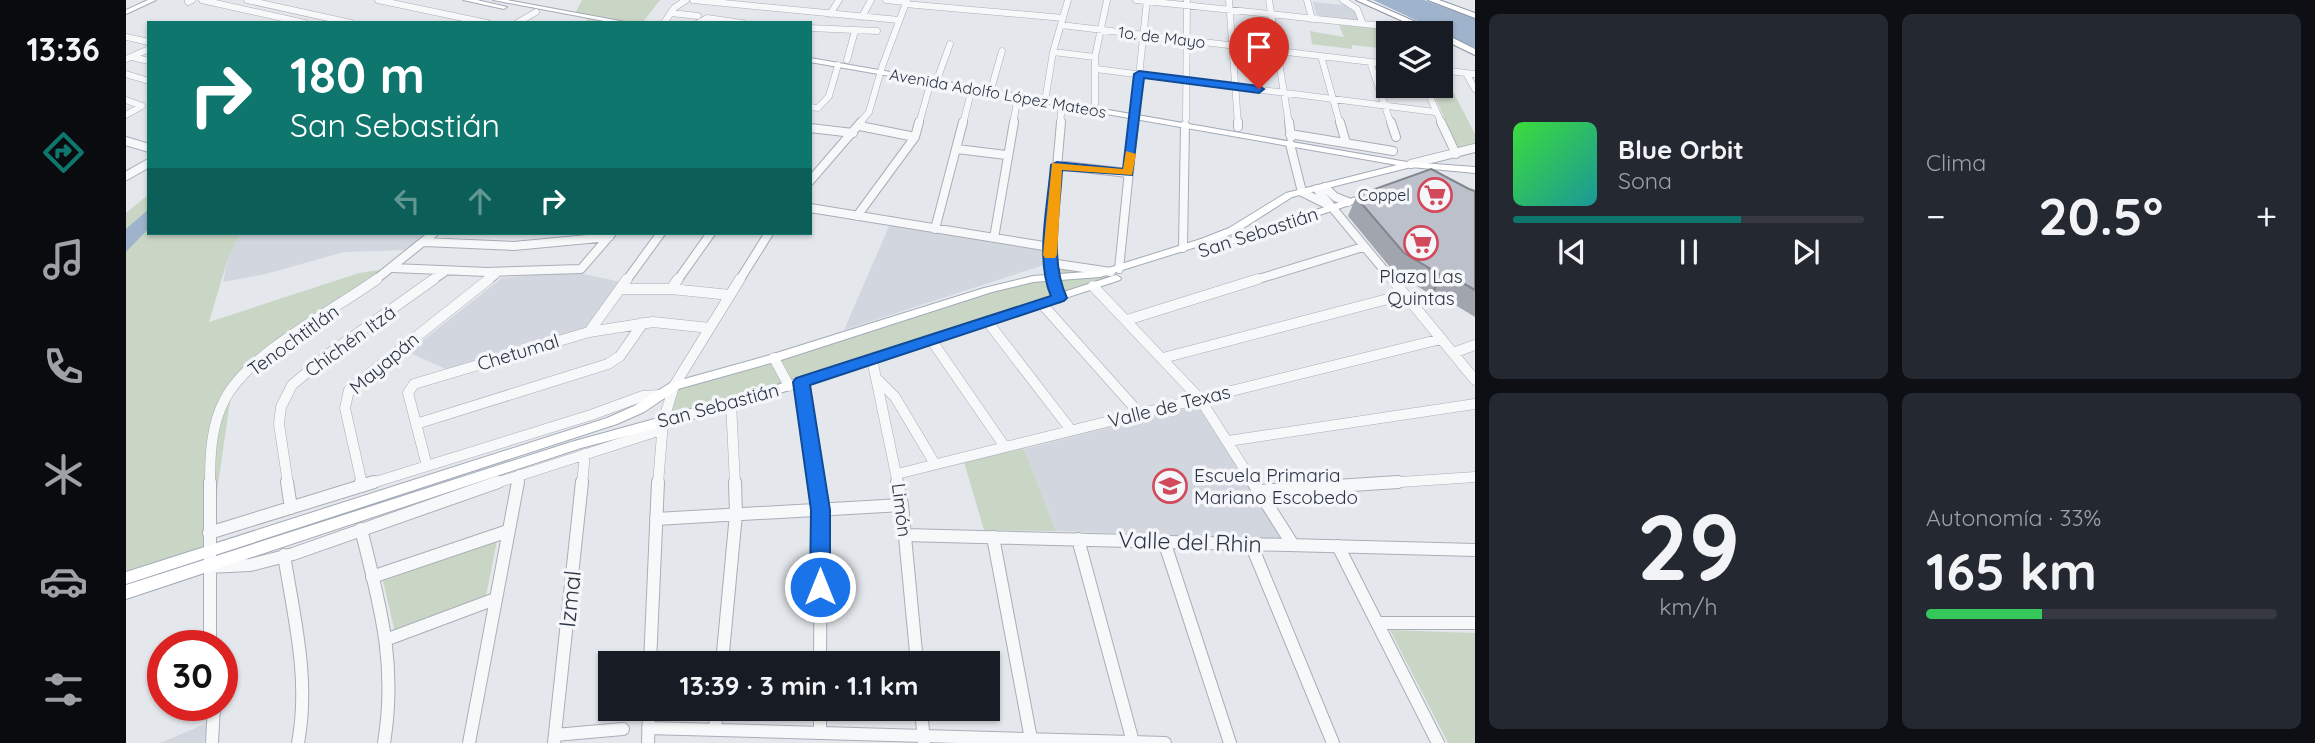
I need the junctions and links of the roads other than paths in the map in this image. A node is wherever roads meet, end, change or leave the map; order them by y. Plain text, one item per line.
1 (141, 0) edge
2 (153, 0) edge
3 (202, 0) edge
4 (247, 0) edge
5 (377, 0) edge
6 (405, 0) edge
7 (466, 0) edge
8 (496, 0) edge
9 (687, 0) edge
10 (692, 0) edge
11 (770, 0) edge
12 (805, 0) edge
13 (839, 0) edge
14 (871, 0) edge
15 (887, 0) edge
16 (1068, 0) edge
17 (1107, 0) edge
18 (1136, 0) edge
19 (1229, 0) edge
20 (1269, 0) edge
21 (1307, 0) edge
22 (1343, 0) edge
23 (1360, 0) edge
24 (1368, 0) edge
25 (1432, 0) edge
26 (1447, 0) edge
27 (1147, 1) edge
28 (734, 2) edge
29 (906, 2) edge
30 (528, 3) edge
31 (1187, 3) edge
32 (397, 4) junction
33 (126, 6) edge
34 (763, 8) junction
35 (536, 9) junction
36 (1229, 10) junction
37 (1475, 10) edge
38 (797, 11) junction
39 (126, 12) edge
40 (307, 13) junction
41 (671, 13) junction
42 (830, 14) junction
43 (571, 15) junction
44 (1271, 15) junction
45 (1475, 16) edge
46 (862, 17) junction
47 (700, 19) edge
48 (1312, 19) junction
49 (899, 20) junction
50 (289, 21) edge
51 (342, 21) edge
52 (478, 21) edge
53 (520, 21) edge
54 (590, 21) edge
55 (614, 21) edge
56 (665, 21) edge
57 (721, 21) edge
58 (1408, 21) edge
59 (1411, 21) edge
60 (1062, 22) junction
61 (1363, 24) junction
62 (1376, 25) edge
63 (812, 28) edge
64 (1101, 30) junction
65 (855, 31) junction
66 (877, 31) dead end
67 (1143, 35) junction
68 (126, 37) edge
69 (1186, 40) junction
70 (147, 42) edge
71 (1453, 42) edge
72 (950, 44) dead end
73 (1232, 45) junction
74 (147, 50) edge
75 (1276, 50) junction
76 (1002, 51) dead end
77 (1053, 52) junction
78 (1475, 52) edge
79 (812, 54) edge
80 (1321, 56) junction
81 (1095, 57) junction
82 (129, 58) edge
83 (812, 60) edge
84 (847, 60) junction
85 (147, 61) edge
86 (1370, 62) junction
87 (1376, 63) edge
88 (838, 65) junction
89 (881, 69) junction
90 (1096, 69) junction
91 (1453, 71) edge
92 (1466, 73) junction
93 (126, 74) edge
94 (1139, 74) junction
95 (1475, 74) edge
96 (147, 79) edge
97 (935, 79) junction
98 (1186, 80) junction
99 (992, 86) junction
100 (1235, 86) junction
101 (972, 88) junction
102 (1475, 89) edge
103 (1283, 92) junction
104 (1046, 95) junction
105 (1018, 96) junction
106 (1430, 98) edge
107 (1333, 99) junction
108 (126, 100) edge
109 (1095, 103) junction
110 (1062, 104) junction
111 (1385, 105) junction
112 (814, 107) edge
113 (1435, 112) junction
114 (1135, 113) junction
115 (126, 114) edge
116 (1185, 122) junction
117 (860, 126) junction
118 (1237, 127) junction
119 (812, 128) edge
120 (853, 133) junction
121 (915, 137) junction
122 (1396, 137) dead end
123 (1290, 138) junction
124 (126, 141) edge
125 (1346, 143) junction
126 (1452, 145) junction
127 (147, 147) edge
128 (1475, 148) edge
129 (957, 149) junction
130 (1393, 151) dead end
131 (1456, 154) junction
132 (1006, 155) junction
133 (1373, 158) junction
134 (1430, 160) junction
135 (147, 164) edge
136 (1411, 164) junction
137 (1057, 165) junction
138 (1383, 171) junction
139 (1128, 173) junction
140 (1474, 173) edge
141 (126, 176) edge
142 (1427, 178) edge
143 (812, 179) edge
144 (1321, 188) junction
145 (1384, 191) edge
146 (1302, 192) junction
147 (1348, 202) junction
148 (812, 208) edge
149 (1332, 208) junction
150 (858, 216) junction
151 (935, 229) junction
152 (431, 235) edge
153 (611, 235) edge
154 (660, 235) edge
155 (710, 235) edge
156 (768, 235) edge
157 (994, 238) junction
158 (424, 242) junction
159 (1050, 247) junction
160 (1363, 247) junction
161 (1183, 248) junction
162 (1050, 263) junction
163 (393, 268) junction
164 (1115, 270) junction
165 (443, 273) junction
166 (496, 274) junction
167 (1051, 277) junction
168 (1093, 286) junction
169 (621, 289) junction
170 (671, 289) junction
171 (730, 295) junction
172 (1404, 295) junction
173 (1059, 298) junction
174 (1042, 304) junction
175 (1126, 320) junction
176 (987, 321) junction
177 (643, 323) junction
178 (710, 328) junction
179 (589, 332) junction
180 (1441, 339) junction
181 (932, 341) junction
182 (1475, 345) edge
183 (1453, 353) junction
184 (774, 358) junction
185 (1163, 358) junction
186 (872, 359) junction
187 (1462, 363) junction
188 (1475, 371) edge
189 (878, 380) junction
190 (1475, 380) edge
191 (802, 382) junction
192 (674, 386) junction
193 (789, 386) junction
194 (660, 395) junction
195 (1200, 399) junction
196 (731, 403) junction
197 (1475, 404) edge
198 (1140, 414) junction
199 (416, 424) junction
200 (662, 426) junction
201 (1070, 430) junction
202 (1228, 441) junction
203 (488, 447) junction
204 (1005, 447) junction
205 (585, 454) junction
206 (934, 464) junction
207 (427, 466) junction
208 (472, 473) junction
209 (897, 474) junction
210 (519, 475) junction
211 (1475, 477) edge
212 (497, 482) junction
213 (362, 486) junction
214 (1259, 491) junction
215 (902, 505) junction
216 (291, 508) junction
217 (821, 510) junction
218 (736, 514) junction
219 (656, 519) junction
220 (361, 529) junction
221 (508, 531) junction
222 (209, 533) junction
223 (905, 535) junction
224 (993, 537) junction
225 (1078, 539) junction
226 (1164, 541) junction
227 (1251, 544) junction
228 (1293, 545) junction
229 (1338, 546) junction
230 (1475, 550) edge
231 (284, 555) junction
232 (207, 560) junction
233 (372, 577) junction
234 (126, 578) edge
235 (126, 592) edge
236 (495, 599) junction
237 (1378, 622) junction
238 (1475, 624) edge
239 (209, 630) edge
240 (388, 639) junction
241 (650, 651) edge
242 (723, 651) edge
243 (820, 651) edge
244 (916, 651) edge
245 (213, 721) edge
246 (648, 721) edge
247 (716, 721) edge
248 (820, 721) edge
249 (922, 721) edge
250 (648, 728) junction
251 (623, 729) dead end
252 (715, 729) junction
253 (820, 733) junction
254 (555, 739) edge
255 (1031, 739) junction
256 (924, 741) edge
257 (1133, 742) edge
258 (212, 743) edge
259 (298, 743) edge
260 (384, 743) edge
261 (469, 743) edge
262 (648, 743) edge
263 (1165, 743) edge
264 (1230, 743) edge
265 (1333, 743) edge
266 (1438, 743) edge

1 - 33 main road
2 - 39 main road
3 - 50 street
4 - 40 street
5 - 32 street
6 - 32 street
7 - 35 main road
8 - 30 main road
9 - 41 street
10 - 28 street
11 - 34 street
12 - 38 street
13 - 42 street
14 - 46 street
15 - 29 street, 1o. de Mayo
16 - 60 street
17 - 64 street
18 - 27 street
19 - 36 street
20 - 44 street
21 - 48 street
22 - 61 street
23 - 58 highway
24 - 59 highway
25 - 45 highway
26 - 37 highway
27 - 31 street
27 - 67 street
28 - 34 street
29 - 49 street
29 - 60 street, 1o. de Mayo
30 - 35 main road
31 - 36 street
31 - 69 street
32 - 52 street
34 - 38 street
35 - 43 main road
35 - 53 street
36 - 44 street
36 - 73 street
38 - 42 street
40 - 50 street
40 - 51 street
41 - 47 street
41 - 56 street
42 - 46 street
43 - 54 main road
43 - 55 main road
44 - 48 street
44 - 75 street
46 - 49 street
47 - 57 street
48 - 61 street
49 - 89 street
60 - 64 street, 1o. de Mayo
60 - 77 street
61 - 62 street
63 - 65 street
64 - 67 street, 1o. de Mayo
64 - 81 street
65 - 66 street
65 - 84 street
67 - 69 street, 1o. de Mayo
67 - 94 street
68 - 70 street
69 - 73 street, 1o. de Mayo
69 - 98 street
71 - 78 highway
72 - 97 street
73 - 75 street, 1o. de Mayo
73 - 100 street
74 - 82 street
75 - 80 street, 1o. de Mayo
75 - 103 street
76 - 99 street
77 - 81 street
77 - 104 street
79 - 84 main road, Avenida Adolfo López Mateos
80 - 86 street, 1o. de Mayo
80 - 107 street
81 - 90 street
82 - 85 street
83 - 88 main road, Avenida Adolfo López Mateos
84 - 89 main road, Avenida Adolfo López Mateos
86 - 87 street, 1o. de Mayo
86 - 111 street
88 - 89 main road, Avenida Adolfo López Mateos
88 - 112 street
89 - 97 main road, Avenida Adolfo López Mateos
89 - 117 street
90 - 94 street
90 - 109 street
91 - 92 street
92 - 95 street
92 - 102 street
93 - 96 street
94 - 98 street
94 - 114 street
97 - 99 main road, Avenida Adolfo López Mateos
97 - 101 main road, Avenida Adolfo López Mateos
97 - 121 street
98 - 100 street
98 - 116 street
99 - 104 main road, Avenida Adolfo López Mateos
100 - 103 street
100 - 118 street
101 - 105 main road, Avenida Adolfo López Mateos
101 - 129 street
103 - 107 street
103 - 123 street
104 - 109 main road, Avenida Adolfo López Mateos
105 - 110 main road, Avenida Adolfo López Mateos
105 - 132 street
106 - 113 street
107 - 111 street
107 - 125 street
108 - 115 street
109 - 114 main road, Avenida Adolfo López Mateos
110 - 114 main road, Avenida Adolfo López Mateos
110 - 137 street
111 - 113 street
111 - 122 street
113 - 126 street
114 - 116 main road, Avenida Adolfo López Mateos
114 - 139 street
116 - 118 main road, Avenida Adolfo López Mateos
116 - 123 main road, Avenida Adolfo López Mateos
116 - 161 street
117 - 120 street
117 - 121 street
118 - 123 main road, Avenida Adolfo López Mateos
119 - 120 street
120 - 143 street
121 - 150 street
123 - 125 street
123 - 133 main road, Avenida Adolfo López Mateos
123 - 134 main road, Avenida Adolfo López Mateos
123 - 146 street
124 - 127 street
125 - 130 street
126 - 131 street
126 - 134 street
128 - 131 street, San Sebastián
129 - 132 street
129 - 151 street
131 - 134 street, San Sebastián
132 - 157 street
133 - 136 main road, Avenida Adolfo López Mateos
133 - 138 main road
134 - 136 street, San Sebastián
134 - 140 main road, Avenida Adolfo López Mateos
135 - 141 street
136 - 138 main road, San Sebastián
136 - 140 main road, Avenida Adolfo López Mateos
137 - 139 street
137 - 159 street
138 - 144 main road, San Sebastián
139 - 164 street
140 - 142 main road
144 - 146 main road, San Sebastián
144 - 147 street
144 - 149 street
145 - 147 main road, San Sebastián
146 - 149 street
146 - 161 main road, San Sebastián
147 - 149 main road, San Sebastián
148 - 150 street
149 - 160 street
149 - 168 main road, San Sebastián
150 - 151 street
151 - 157 street
152 - 158 street, Tenochtitlán
153 - 158 street
153 - 166 street
154 - 169 street
155 - 170 street
156 - 171 street
157 - 159 street
158 - 163 street, Tenochtitlán
159 - 162 street
160 - 172 street
160 - 175 street
161 - 164 main road, San Sebastián
162 - 164 street
162 - 167 street
163 - 165 street
163 - 222 street, Tenochtitlán
164 - 167 main road, San Sebastián
165 - 166 street
165 - 216 street, Chichén Itzá
166 - 213 street, Mayapán
167 - 173 street
167 - 184 main road, San Sebastián
168 - 173 main road, San Sebastián
168 - 175 street
169 - 170 street
169 - 179 street
170 - 171 street
171 - 178 street
172 - 180 street
172 - 185 street
173 - 174 main road, San Sebastián
174 - 176 main road, San Sebastián
174 - 198 street
175 - 185 street
176 - 181 main road, San Sebastián
176 - 201 street
177 - 178 street, Chetumal
177 - 179 street, Chetumal
177 - 199 street
178 - 192 street
179 - 199 street, Chetumal
180 - 183 street
180 - 195 street, Valle de Texas
181 - 186 main road, San Sebastián
181 - 204 street
182 - 183 street
183 - 187 street
184 - 192 main road, San Sebastián
184 - 193 street
185 - 195 street
186 - 189 street, Limón
186 - 191 main road, San Sebastián
187 - 188 street
187 - 190 street
189 - 206 street
189 - 209 street, Limón
191 - 193 main road, San Sebastián
191 - 217 street
192 - 194 main road, San Sebastián
192 - 200 street
193 - 196 main road, San Sebastián
194 - 203 street, San Sebastián
194 - 208 main road, San Sebastián
195 - 198 street, Valle de Texas
195 - 202 street
196 - 200 main road, San Sebastián
196 - 218 street
197 - 202 street
198 - 201 street, Valle de Texas
199 - 207 street, Chetumal
200 - 205 street, San Sebastián
200 - 208 main road, San Sebastián
200 - 219 street
201 - 204 street, Valle de Texas
202 - 214 street
203 - 207 street, San Sebastián
203 - 208 street
204 - 206 street, Valle de Texas
205 - 210 street, San Sebastián
205 - 254 street, Izmal
206 - 209 street, Valle de Texas
207 - 213 street, San Sebastián
208 - 212 street
208 - 232 main road, San Sebastián
209 - 215 street, Limón
210 - 212 street, San Sebastián
210 - 221 street
211 - 214 street
212 - 220 street, San Sebastián
213 - 216 street, San Sebastián
214 - 228 street
215 - 217 street
215 - 223 street, Limón
216 - 222 street, San Sebastián
217 - 218 street
217 - 243 street
218 - 219 street
218 - 242 street
219 - 241 street
220 - 231 street, San Sebastián
220 - 233 street
221 - 233 street
221 - 236 street
222 - 232 street, Tenochtitlán
223 - 224 street, Valle del Rhin
223 - 244 street, Limón
224 - 225 street, Valle del Rhin
224 - 255 street
225 - 226 street, Valle del Rhin
225 - 257 street
226 - 227 street, Valle del Rhin
226 - 264 street
227 - 228 street, Valle del Rhin
227 - 265 street
228 - 229 street, Valle del Rhin
229 - 230 street, Valle del Rhin
229 - 237 street
231 - 232 street, San Sebastián
231 - 259 street
232 - 234 main road, San Sebastián
232 - 235 main road, San Sebastián
232 - 239 street, Tenochtitlán
233 - 240 street
236 - 240 street
236 - 261 street
237 - 238 street
237 - 266 street
240 - 260 street
245 - 258 street
246 - 250 street
247 - 252 street
248 - 253 street
249 - 256 street
250 - 252 street
250 - 262 street
251 - 254 street
252 - 253 street
253 - 256 street
255 - 256 street
255 - 257 street
257 - 263 street

